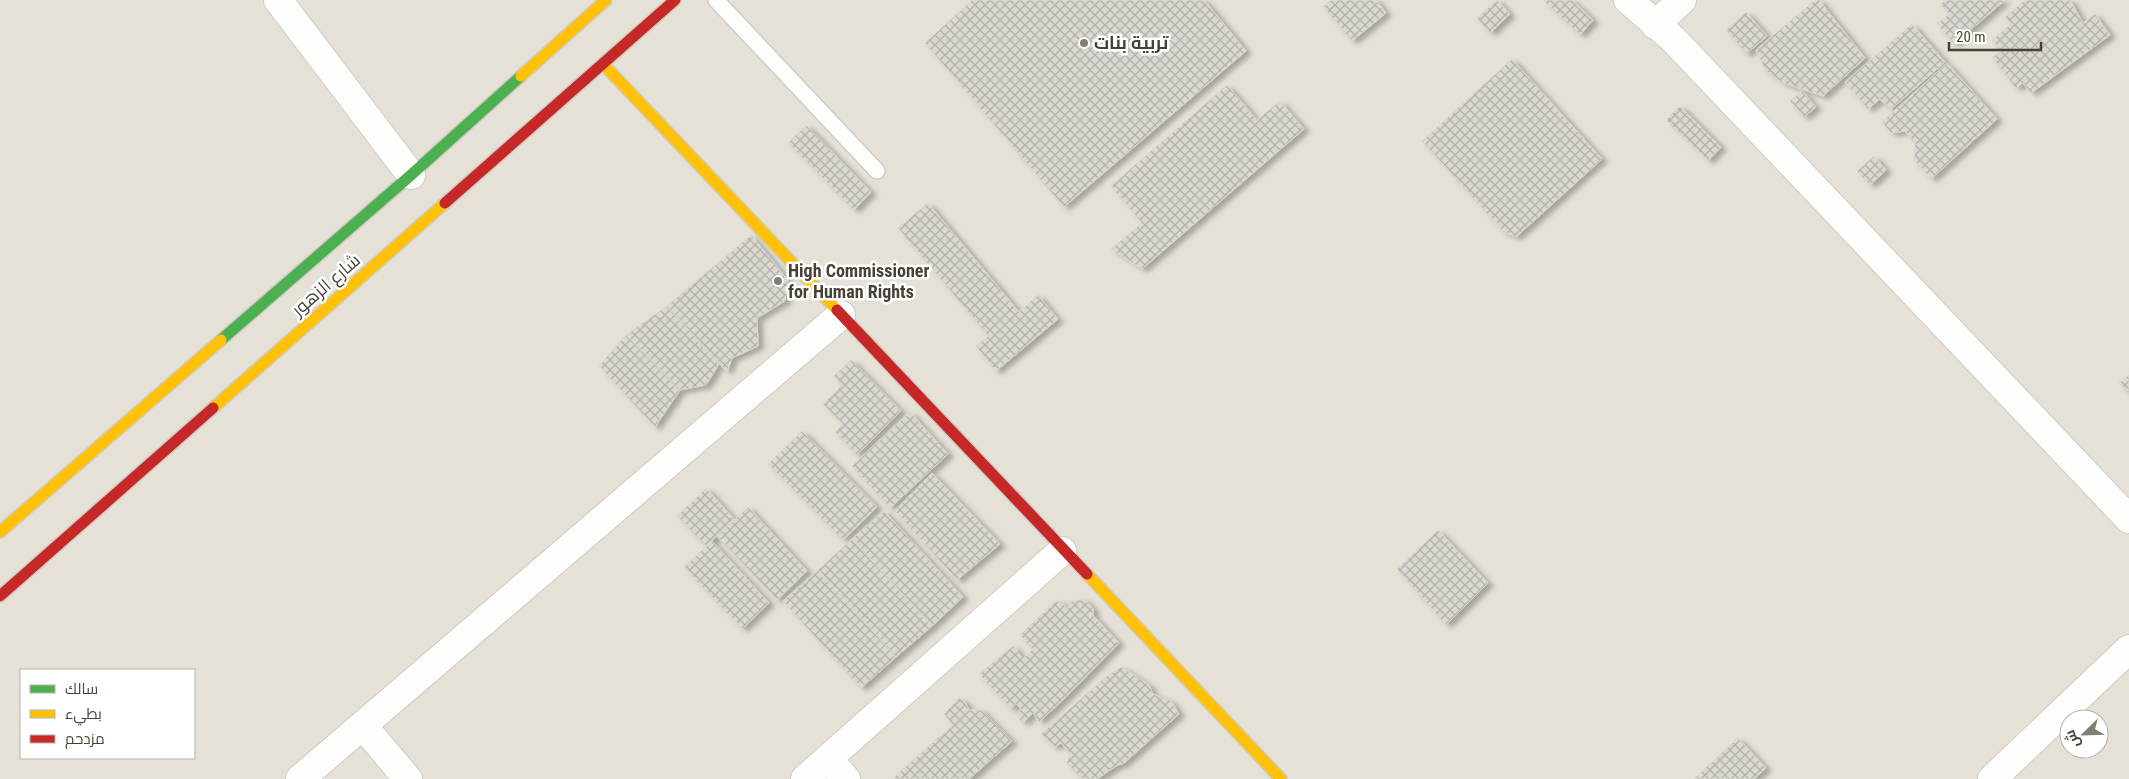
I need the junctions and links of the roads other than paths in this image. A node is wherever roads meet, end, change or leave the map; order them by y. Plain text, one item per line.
1 (278, 0) edge
2 (606, 0) edge
3 (675, 0) edge
4 (716, 0) edge
5 (1628, 0) edge
6 (1682, 0) edge
7 (1655, 25) junction
8 (603, 64) junction
9 (877, 171) dead end
10 (411, 175) junction
11 (841, 314) junction
12 (2129, 519) edge
13 (0, 532) edge
14 (1062, 551) junction
15 (0, 596) edge
16 (2129, 649) edge
17 (363, 726) junction
18 (828, 759) junction
19 (300, 779) edge
20 (408, 779) edge
21 (806, 779) edge
22 (846, 779) edge
23 (1280, 779) edge
24 (1992, 779) edge

1 - 10 street
2 - 10 main road, شارع الزهور
3 - 8 main road, شارع الزهور
4 - 9 lane
5 - 7 street
6 - 7 street
7 - 12 street
8 - 11 main road
8 - 15 main road, شارع الزهور
10 - 13 main road, شارع الزهور
11 - 14 main road
11 - 17 street
14 - 18 street
14 - 23 main road
16 - 24 street
17 - 19 street
17 - 20 street
18 - 21 street
18 - 22 street

